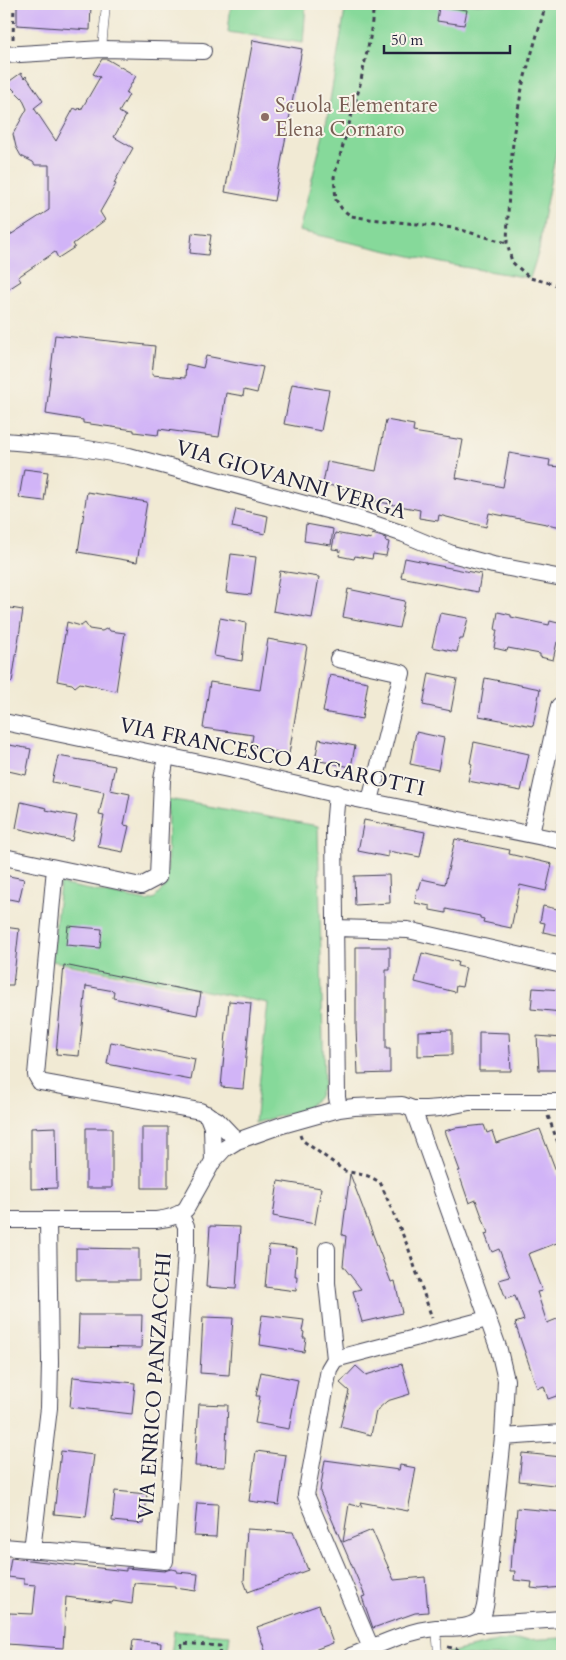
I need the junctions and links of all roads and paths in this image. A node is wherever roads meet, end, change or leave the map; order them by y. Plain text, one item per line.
1 (14, 4) edge
2 (106, 4) edge
3 (374, 4) edge
4 (546, 4) edge
5 (102, 49) junction
6 (8, 50) edge
7 (203, 51) dead end
8 (507, 243) junction
9 (562, 286) edge
10 (4, 441) edge
11 (562, 578) edge
12 (338, 659) dead end
13 (559, 706) dead end
14 (4, 722) edge
15 (166, 756) junction
16 (337, 793) junction
17 (370, 801) junction
18 (531, 834) junction
19 (562, 841) edge
20 (4, 857) edge
21 (55, 868) junction
22 (336, 928) junction
23 (562, 965) edge
24 (555, 1102) edge
25 (339, 1109) junction
26 (412, 1109) junction
27 (207, 1114) junction
28 (300, 1135) dead end
29 (237, 1141) junction
30 (562, 1153) edge
31 (213, 1161) junction
32 (180, 1214) junction
33 (4, 1220) edge
34 (48, 1220) junction
35 (327, 1249) dead end
36 (487, 1319) junction
37 (437, 1333) junction
38 (335, 1358) junction
39 (562, 1433) edge
40 (502, 1437) junction
41 (4, 1547) edge
42 (32, 1550) junction
43 (562, 1619) edge
44 (479, 1621) junction
45 (436, 1628) junction
46 (371, 1648) junction
47 (438, 1649) joint
48 (181, 1656) edge
49 (219, 1656) edge
50 (351, 1656) edge
51 (464, 1656) edge

1 - 6 path
2 - 5 lane
3 - 8 path
4 - 8 path
5 - 6 street
5 - 7 street
8 - 9 path
10 - 11 street, VIA GIOVANNI VERGA
12 - 17 street
13 - 18 street
14 - 15 street, VIA FRANCESCO ALGAROTTI
15 - 16 street, VIA FRANCESCO ALGAROTTI
15 - 21 street
16 - 17 street, VIA FRANCESCO ALGAROTTI
16 - 22 street
17 - 18 street, VIA FRANCESCO ALGAROTTI
18 - 19 street, VIA FRANCESCO ALGAROTTI
20 - 21 street
21 - 27 street
22 - 23 street
22 - 25 street
24 - 26 street
24 - 30 path
25 - 26 street
25 - 29 street
26 - 36 street
27 - 29 street
27 - 31 street
28 - 37 path
29 - 31 street
31 - 32 street
32 - 34 street
32 - 42 street, VIA ENRICO PANZACCHI
33 - 34 street
34 - 42 street
35 - 38 street
36 - 37 street
36 - 40 street
37 - 38 street
38 - 46 street
39 - 40 street
40 - 44 street
41 - 42 street
43 - 44 street
44 - 45 street
45 - 46 street
45 - 47 lane
46 - 50 street
47 - 51 path
48 - 49 path

